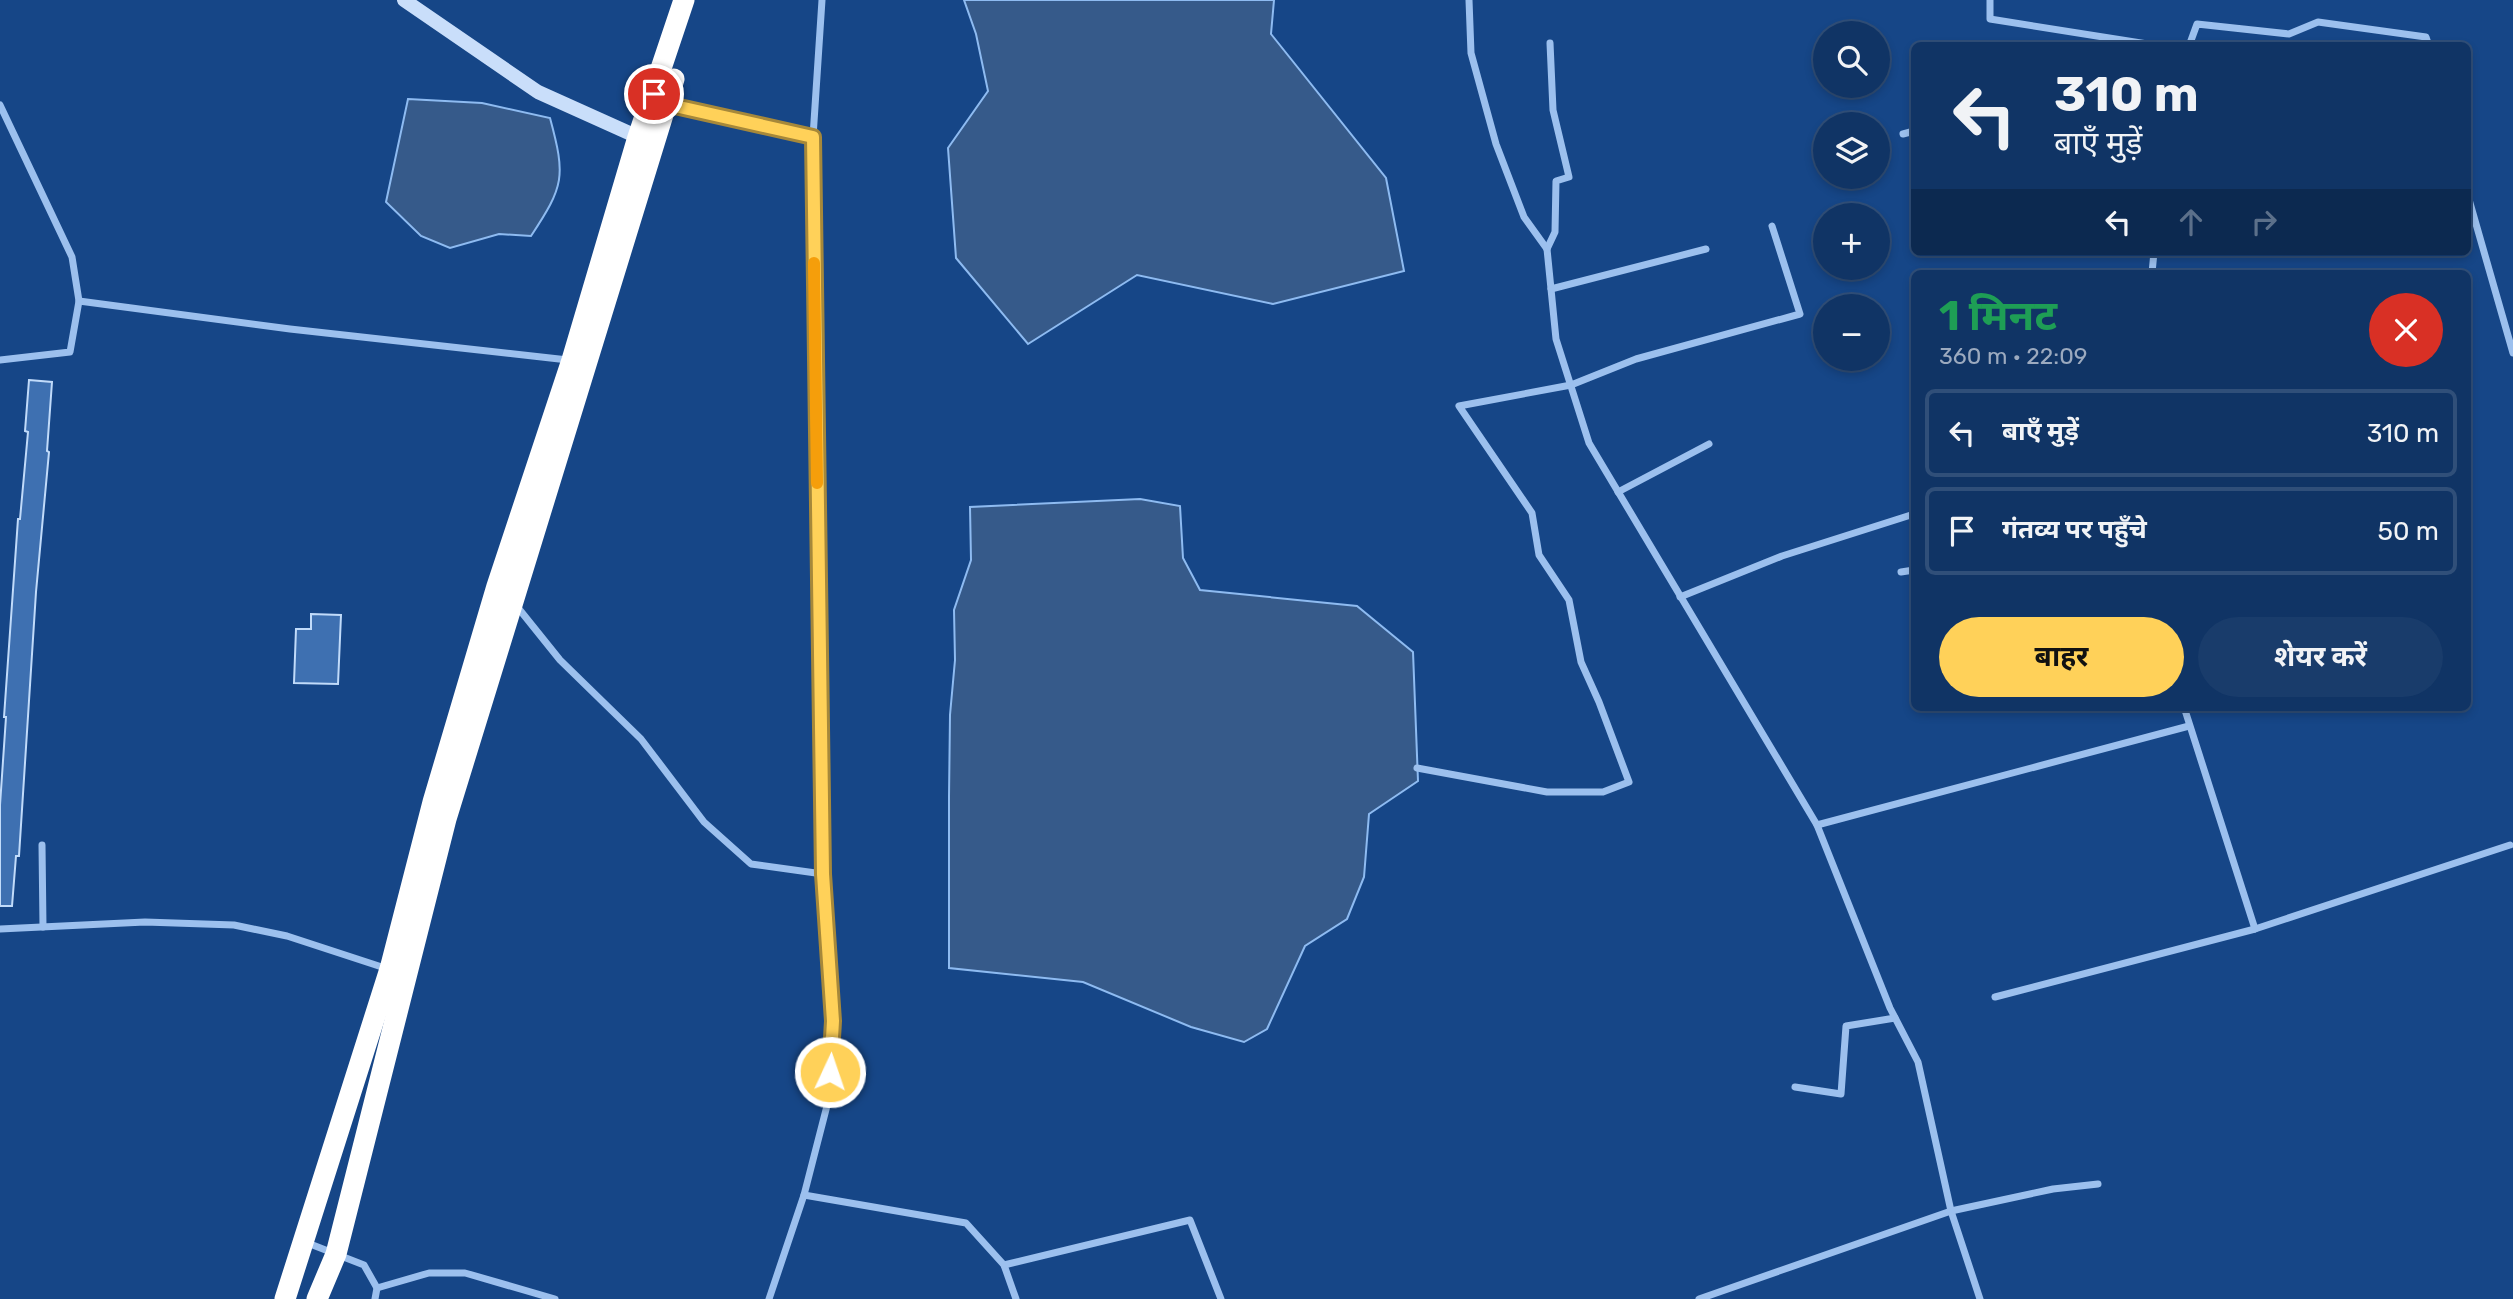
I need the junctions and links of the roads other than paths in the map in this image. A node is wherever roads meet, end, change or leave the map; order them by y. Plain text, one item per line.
1 (404, 0) edge
2 (684, 0) edge
3 (698, 0) edge
4 (822, 0) edge
5 (1469, 0) edge
6 (1990, 0) edge
7 (2135, 42) edge
8 (2190, 42) edge
9 (2428, 42) edge
10 (1550, 43) dead end
11 (660, 99) junction
12 (0, 105) edge
13 (1911, 132) edge
14 (1903, 134) dead end
15 (638, 137) junction
16 (813, 137) junction
17 (2471, 207) edge
18 (1772, 226) dead end
19 (1547, 249) junction
20 (1706, 249) dead end
21 (1551, 289) junction
22 (79, 301) junction
23 (2513, 353) edge
24 (0, 360) edge
25 (572, 360) junction
26 (1571, 385) junction
27 (1709, 444) dead end
28 (1618, 492) junction
29 (1911, 515) edge
30 (1911, 570) edge
31 (1901, 572) dead end
32 (1679, 597) junction
33 (513, 601) junction
34 (2185, 711) edge
35 (2189, 726) junction
36 (1417, 768) dead end
37 (1817, 825) junction
38 (42, 845) dead end
39 (2511, 845) dead end
40 (823, 874) junction
41 (43, 927) junction
42 (0, 929) edge
43 (2255, 929) junction
44 (390, 969) junction
45 (1994, 996) dead end
46 (1895, 1018) junction
47 (1795, 1087) dead end
48 (2098, 1184) dead end
49 (804, 1195) junction
50 (1951, 1210) junction
51 (303, 1241) junction
52 (336, 1254) junction
53 (1004, 1265) junction
54 (377, 1288) junction
55 (285, 1299) edge
56 (317, 1299) edge
57 (375, 1299) edge
58 (555, 1299) edge
59 (769, 1299) edge
60 (1016, 1299) edge
61 (1221, 1299) edge
62 (1699, 1299) edge
63 (1980, 1299) edge

1 - 15 street
2 - 11 highway
3 - 11 highway
4 - 16 street
5 - 19 street
6 - 7 street
8 - 9 street
10 - 19 street
11 - 15 highway
11 - 16 street
11 - 33 highway
12 - 22 street
13 - 14 street
15 - 25 highway
16 - 40 street
17 - 23 street
18 - 26 street
19 - 21 street
20 - 21 street
21 - 26 street
22 - 24 street
22 - 25 street
25 - 44 highway
26 - 28 street
26 - 36 street
27 - 28 street
28 - 32 street
29 - 32 street
30 - 31 street
32 - 37 street
33 - 40 street
33 - 52 highway
34 - 35 street
35 - 37 street
35 - 43 street
37 - 46 street
38 - 41 street
39 - 43 street
40 - 49 street
41 - 42 street
41 - 44 street
43 - 45 street
44 - 51 highway
46 - 47 street
46 - 50 street
48 - 50 street
49 - 53 street
49 - 59 street
50 - 62 street
50 - 63 street
51 - 52 street
51 - 55 highway
52 - 54 street
52 - 56 highway
53 - 60 street
53 - 61 street
54 - 57 street
54 - 58 street

